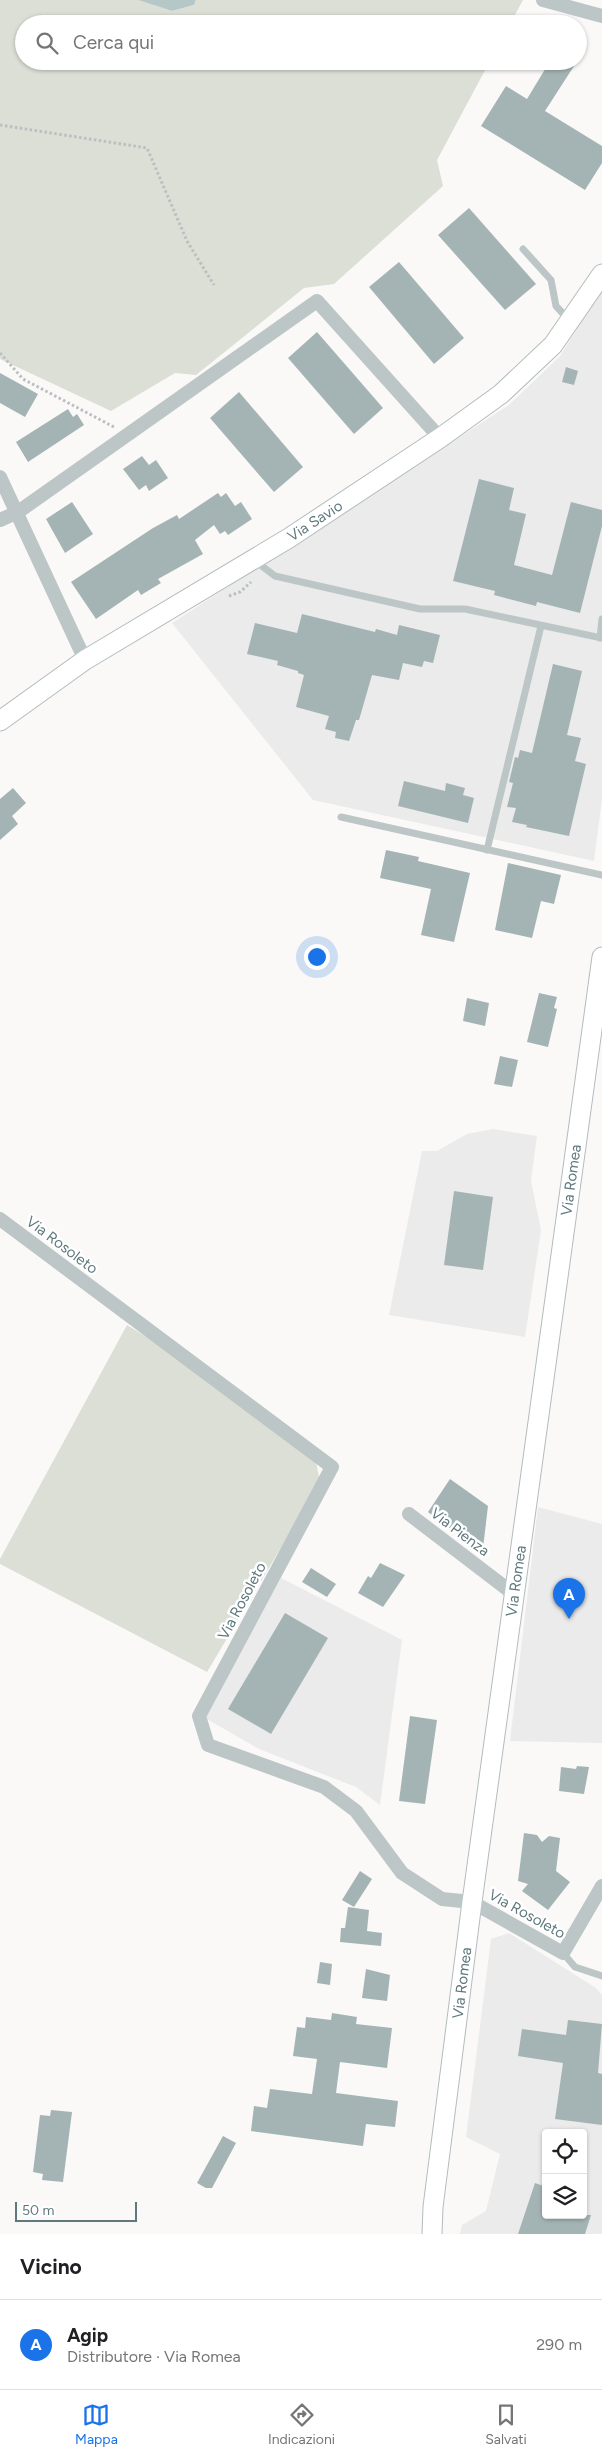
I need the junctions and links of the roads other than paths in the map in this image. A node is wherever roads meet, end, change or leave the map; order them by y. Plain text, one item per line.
1 (543, 0) edge
2 (602, 16) edge
3 (523, 249) dead end
4 (600, 278) edge
5 (570, 320) junction
6 (440, 438) junction
7 (0, 477) edge
8 (18, 512) junction
9 (0, 520) edge
10 (254, 560) junction
11 (602, 620) edge
12 (541, 626) junction
13 (601, 638) edge
14 (85, 660) junction
15 (0, 721) edge
16 (341, 817) dead end
17 (487, 850) junction
18 (602, 875) edge
19 (602, 957) edge
20 (0, 1219) edge
21 (409, 1514) dead end
22 (515, 1594) junction
23 (602, 1886) edge
24 (472, 1902) junction
25 (563, 1953) junction
26 (602, 1976) edge
27 (433, 2207) junction
28 (427, 2234) edge
29 (432, 2234) edge

1 - 2 street
3 - 5 lane
4 - 5 main road, Via Savio
5 - 6 main road, Via Savio
6 - 8 street
6 - 10 main road, Via Savio
7 - 8 street
8 - 9 street
8 - 14 street
10 - 12 lane
10 - 14 main road, Via Savio
11 - 13 lane
12 - 13 lane
12 - 17 lane
14 - 15 main road, Via Savio
16 - 17 lane
17 - 18 lane
19 - 22 main road, Via Romea
20 - 24 street, Via Rosoleto
21 - 22 street, Via Pienza
22 - 24 main road, Via Romea
23 - 25 street, Via Rosoleto
24 - 25 street, Via Rosoleto
24 - 27 main road, Via Romea
25 - 26 lane, Via Rosoleto
27 - 28 main road, Via Romea
27 - 29 main road, Via Romea

